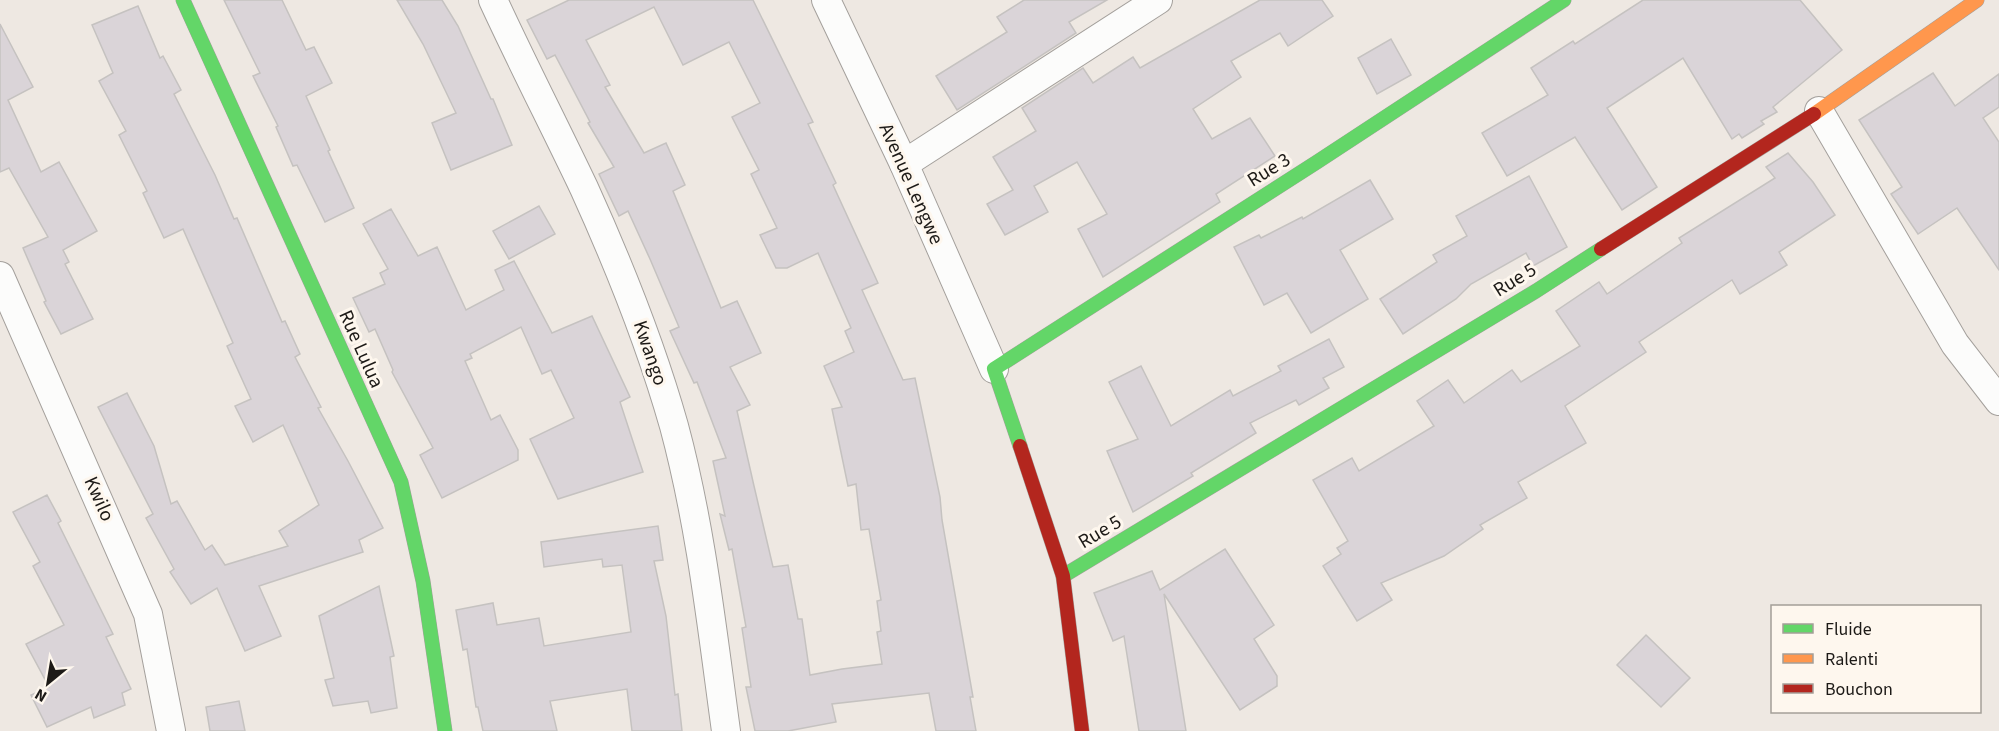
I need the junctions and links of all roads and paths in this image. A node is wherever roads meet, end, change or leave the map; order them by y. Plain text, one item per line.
1 (183, 0) edge
2 (493, 0) edge
3 (826, 0) edge
4 (1158, 0) edge
5 (1564, 0) edge
6 (1977, 0) edge
7 (1819, 111) junction
8 (904, 164) junction
9 (0, 276) edge
10 (994, 369) junction
11 (1999, 401) edge
12 (1063, 576) junction
13 (171, 731) edge
14 (445, 731) edge
15 (726, 731) edge
16 (1082, 731) edge

1 - 14 street, Rue Lulua
2 - 15 street, Kwango
3 - 8 street, Avenue Lengwe
4 - 8 street
5 - 10 street, Rue 3
6 - 7 street, Rue 5
7 - 11 street
7 - 12 street, Rue 5
8 - 10 street, Avenue Lengwe
9 - 13 street, Kwilo
10 - 12 street
12 - 16 street

